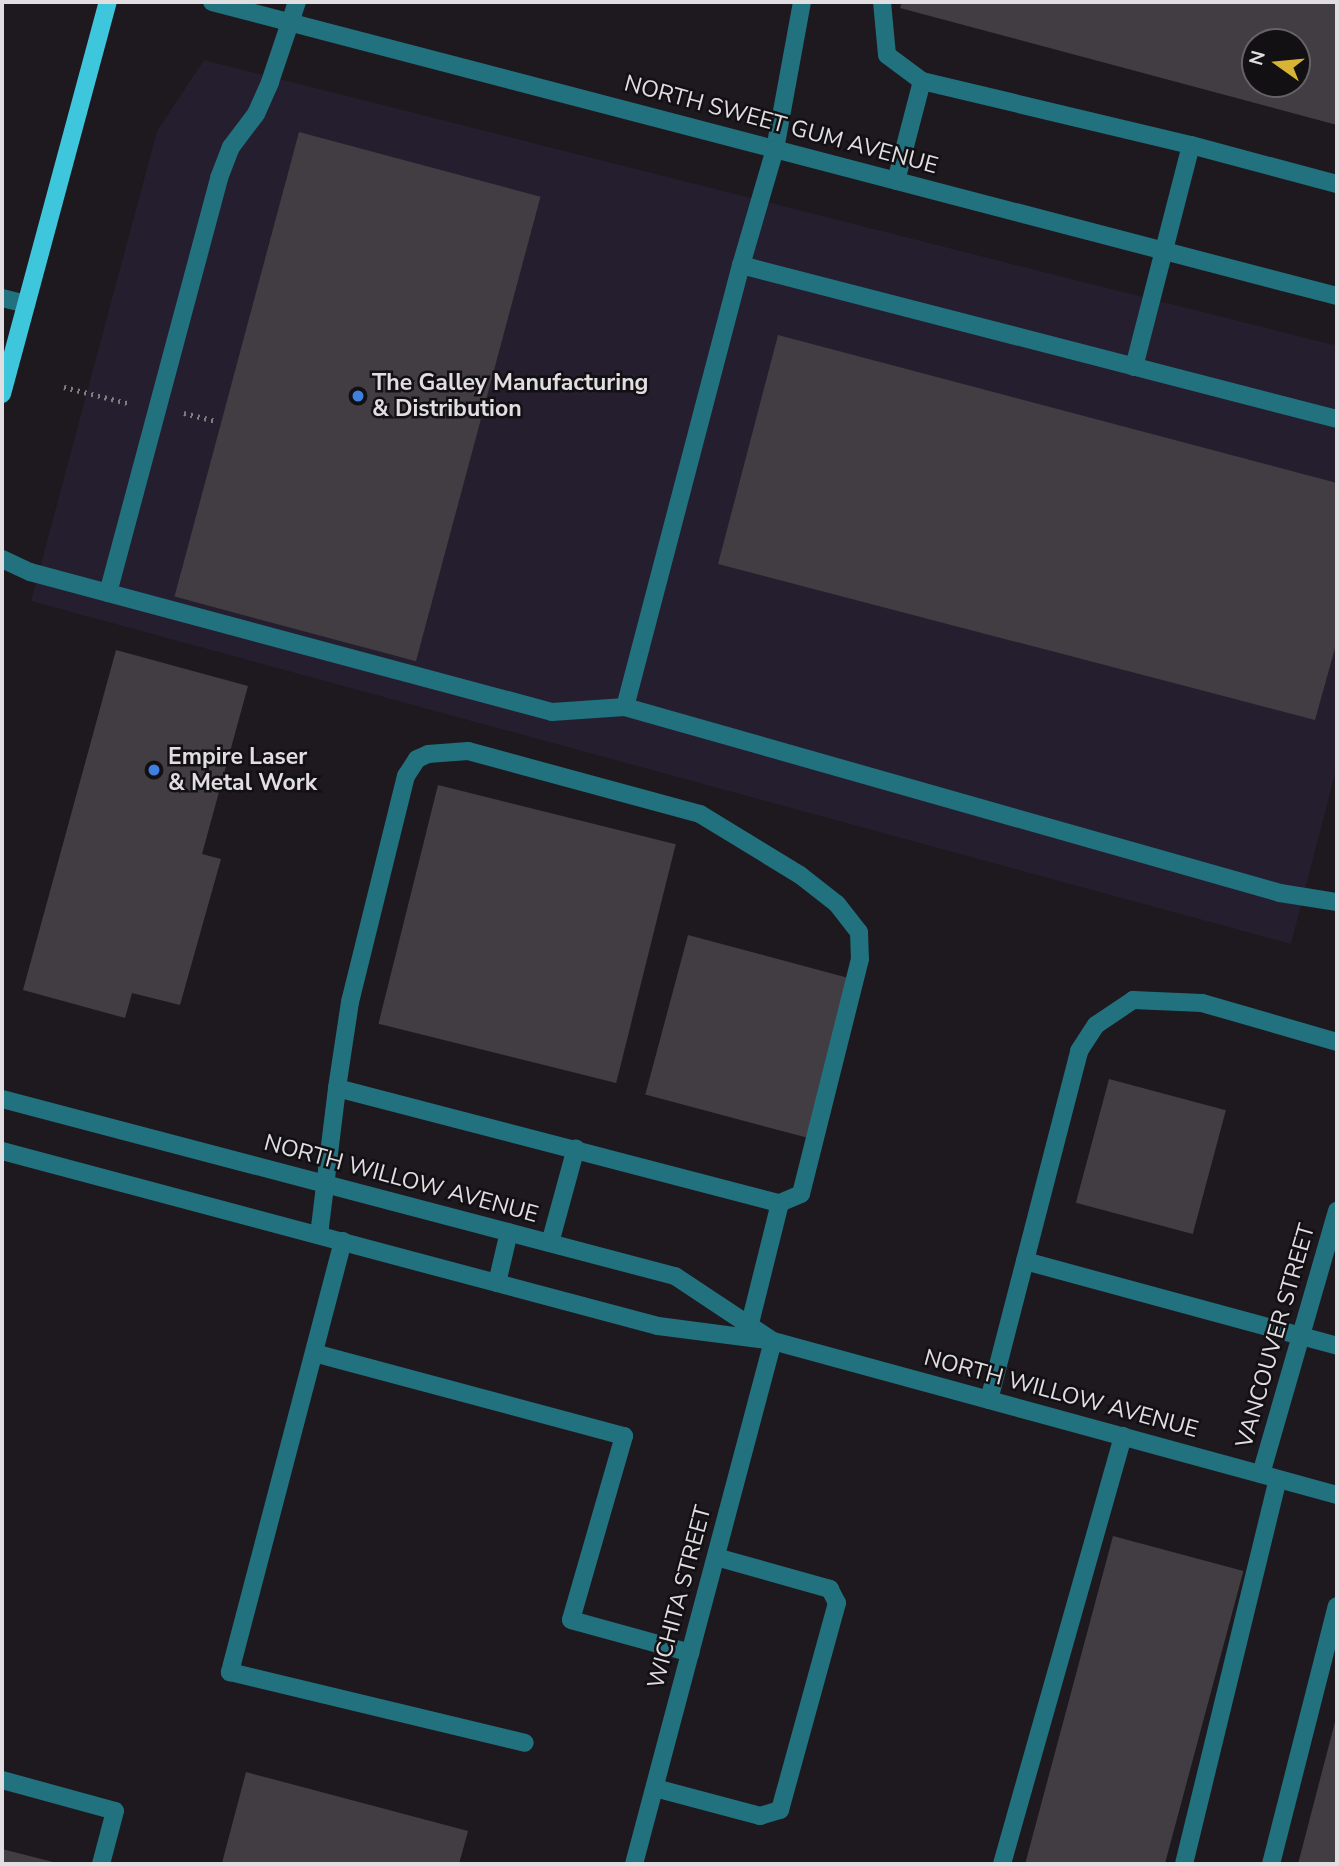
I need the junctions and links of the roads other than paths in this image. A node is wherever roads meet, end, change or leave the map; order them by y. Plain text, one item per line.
1 (108, 2) edge
2 (212, 2) edge
3 (297, 2) edge
4 (802, 2) edge
5 (882, 2) edge
6 (292, 23) junction
7 (922, 81) junction
8 (1191, 145) junction
9 (775, 149) junction
10 (896, 181) junction
11 (1337, 184) edge
12 (1162, 250) junction
13 (741, 265) junction
14 (1337, 296) edge
15 (2, 298) edge
16 (26, 304) junction
17 (1134, 367) junction
18 (2, 394) edge
19 (1337, 419) edge
20 (2, 559) edge
21 (108, 593) junction
22 (625, 707) junction
23 (1337, 902) edge
24 (1337, 1042) edge
25 (337, 1088) junction
26 (2, 1099) edge
27 (576, 1148) junction
28 (2, 1150) edge
29 (325, 1184) junction
30 (780, 1203) junction
31 (1337, 1211) edge
32 (509, 1232) junction
33 (319, 1235) junction
34 (343, 1241) junction
35 (550, 1243) junction
36 (1025, 1261) junction
37 (497, 1283) junction
38 (748, 1331) junction
39 (1301, 1337) junction
40 (773, 1341) junction
41 (1337, 1346) edge
42 (314, 1353) junction
43 (989, 1400) junction
44 (1123, 1436) junction
45 (1270, 1476) junction
46 (1337, 1495) edge
47 (716, 1557) junction
48 (1337, 1606) edge
49 (691, 1653) junction
50 (525, 1743) dead end
51 (2, 1780) edge
52 (655, 1787) junction
53 (101, 1864) edge
54 (634, 1864) edge
55 (1002, 1864) edge
56 (1184, 1864) edge
57 (1271, 1864) edge

1 - 16 main road
2 - 6 street, NORTH SWEET GUM AVENUE
3 - 6 street
4 - 9 street
5 - 7 street
6 - 9 street, NORTH SWEET GUM AVENUE
6 - 21 street
7 - 8 street
7 - 10 street
8 - 11 street
8 - 12 street
9 - 10 street, NORTH SWEET GUM AVENUE
9 - 13 street
10 - 12 street, NORTH SWEET GUM AVENUE
12 - 14 street, NORTH SWEET GUM AVENUE
12 - 17 street
13 - 17 street
13 - 22 street
15 - 16 street
16 - 18 main road
17 - 19 street
20 - 21 street
21 - 22 street
22 - 23 street
24 - 36 street
25 - 27 street
25 - 29 street
25 - 30 street
26 - 29 street, NORTH WILLOW AVENUE
27 - 30 street
27 - 35 street
28 - 33 street, NORTH WILLOW AVENUE
29 - 32 street, NORTH WILLOW AVENUE
29 - 33 street
30 - 38 street
31 - 39 street, VANCOUVER STREET
32 - 35 street, NORTH WILLOW AVENUE
32 - 37 street
33 - 34 street, NORTH WILLOW AVENUE
34 - 37 street, NORTH WILLOW AVENUE
34 - 42 street
35 - 38 street, NORTH WILLOW AVENUE
36 - 39 street
36 - 43 street
37 - 38 street, NORTH WILLOW AVENUE
38 - 40 street, NORTH WILLOW AVENUE
39 - 41 street
39 - 45 street, VANCOUVER STREET
40 - 43 street, NORTH WILLOW AVENUE
40 - 47 street, WICHITA STREET
42 - 49 street
42 - 50 street
43 - 44 street, NORTH WILLOW AVENUE
44 - 45 street, NORTH WILLOW AVENUE
44 - 55 street
45 - 46 street, NORTH WILLOW AVENUE
45 - 56 street, VANCOUVER STREET
47 - 49 street, WICHITA STREET
47 - 52 street
48 - 57 street
49 - 52 street, WICHITA STREET
51 - 53 street
52 - 54 street, WICHITA STREET

